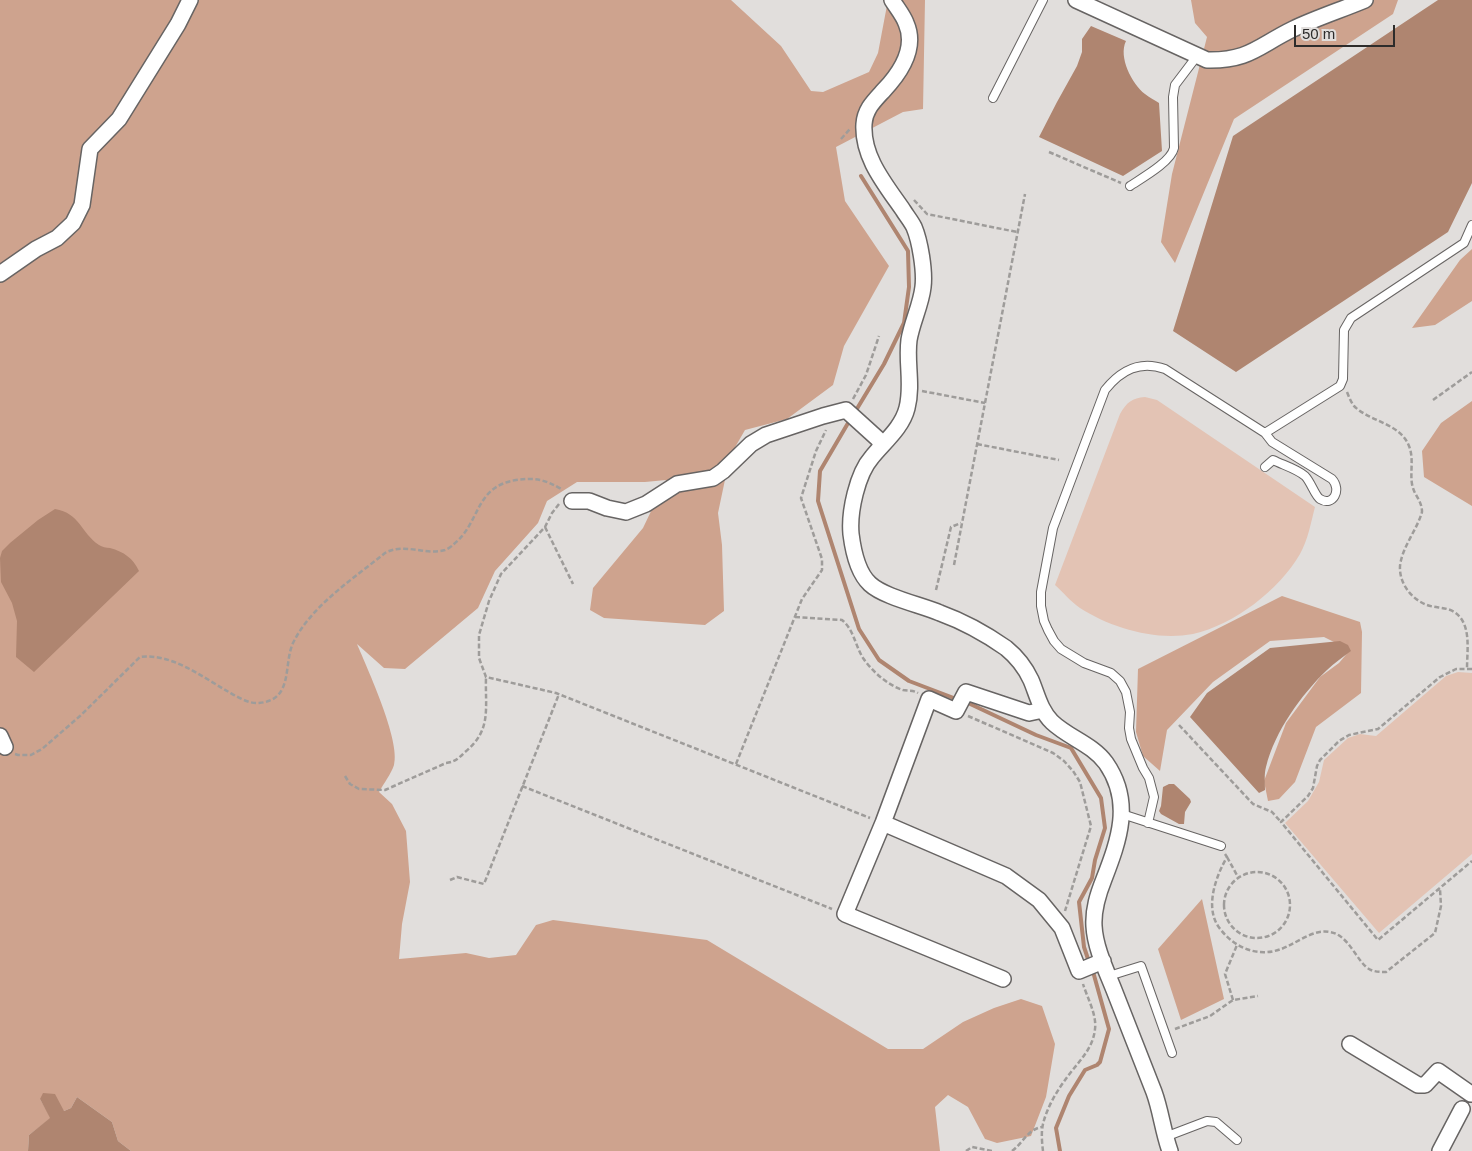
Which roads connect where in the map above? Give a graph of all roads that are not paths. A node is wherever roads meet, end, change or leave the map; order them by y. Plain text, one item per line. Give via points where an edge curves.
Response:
1 (190, 0) edge
2 (892, 0) edge
3 (1043, 0) edge
4 (1076, 0) edge
5 (1365, 0) edge
6 (1197, 56) junction
7 (994, 98) dead end
8 (1130, 186) road end
9 (1472, 225) edge
10 (0, 274) edge
11 (1265, 433) junction
12 (882, 445) junction
13 (1265, 467) dead end
14 (572, 501) road end
15 (1043, 710) junction
16 (1122, 814) junction
17 (883, 823) junction
18 (1148, 823) junction
19 (1221, 846) road end
20 (1103, 961) junction
21 (1109, 976) junction
22 (1003, 979) dead end
23 (1350, 1044) dead end
24 (1172, 1053) dead end
25 (1472, 1094) edge
26 (1467, 1112) edge
27 (1237, 1140) dead end
28 (1167, 1144) edge
29 (1440, 1151) edge

1 - 10 street via 119,119 90,149 82,205 73,223 57,238
2 - 12 street via 907,25 908,51 901,69 866,111 864,126 874,168 914,226 923,284 909,341 907,409 900,424
3 - 7 lane
4 - 6 street
5 - 6 street via 1293,29 1243,57 1207,60
6 - 8 lane via 1175,85 1173,154
9 - 11 lane via 1464,243 1351,318 1344,330 1340,386
11 - 13 lane via 1272,442 1332,479 1336,484 1335,496 1322,500 1304,475 1273,460
11 - 18 lane via 1165,369 1154,365 1126,371 1113,380 1100,400 1053,528 1041,592 1044,621 1061,649 1084,663 1111,673 1120,681 1128,701 1131,739 1154,797
12 - 14 street via 862,425 840,412 766,435 750,444 714,478 677,484 646,504 626,512 589,501
12 - 15 street via 859,478 854,499 851,532 861,570 870,584 883,592 942,614 1006,649 1022,664
15 - 16 street via 1052,722 1091,747 1105,762 1117,783
15 - 17 street via 1029,713 966,692 956,711 930,699
16 - 18 lane
16 - 20 street via 1116,847 1094,911 1094,928
17 - 20 street via 1006,876 1039,900 1062,928 1079,971
17 - 22 street via 845,914
18 - 19 lane
20 - 21 street
21 - 24 lane via 1141,966
21 - 28 street via 1156,1097
23 - 25 street via 1418,1084 1425,1085 1438,1071
25 - 26 street
26 - 29 street
27 - 28 lane via 1216,1122 1207,1121

